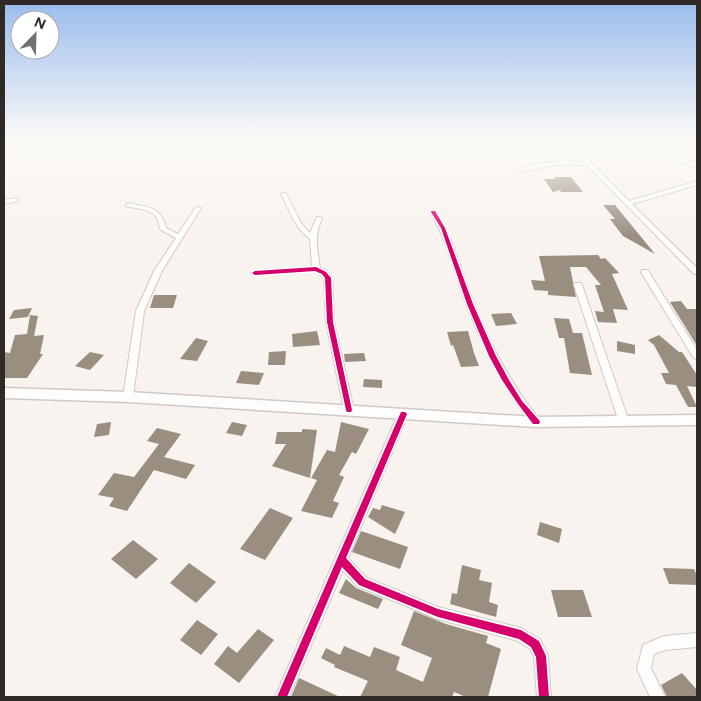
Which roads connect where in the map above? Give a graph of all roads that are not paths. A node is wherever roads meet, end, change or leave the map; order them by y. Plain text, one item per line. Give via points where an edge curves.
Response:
1 (597, 172) edge
2 (697, 183) edge
3 (284, 194) dead end
4 (16, 200) dead end
5 (4, 202) edge
6 (629, 203) junction
7 (128, 205) dead end
8 (198, 208) dead end
9 (433, 212) dead end
10 (319, 218) dead end
11 (179, 237) junction
12 (313, 238) junction
13 (316, 269) junction
14 (697, 270) edge
15 (645, 272) dead end
16 (255, 273) dead end
17 (578, 285) dead end
18 (697, 357) edge
19 (4, 393) edge
20 (128, 397) junction
21 (349, 410) junction
22 (403, 414) junction
23 (697, 420) edge
24 (536, 422) junction
25 (624, 422) junction
26 (342, 560) junction
27 (697, 640) edge
28 (282, 697) edge
29 (544, 697) edge
30 (658, 697) edge

1 - 6 street
2 - 6 street
3 - 12 street via 294,219 302,231
4 - 5 street
6 - 14 street
7 - 11 street via 154,211 162,218 163,229
8 - 11 street
9 - 24 street via 443,228 483,333 509,388
10 - 12 street
11 - 20 street via 158,271 140,311
12 - 13 street
13 - 16 street
13 - 21 street via 328,278 330,322
15 - 18 street
17 - 25 street
19 - 20 main road
20 - 21 main road
21 - 22 main road
22 - 24 main road
22 - 26 street
23 - 25 main road
24 - 25 main road
26 - 28 street
26 - 29 street via 362,582 438,612 521,636 534,644 541,656
27 - 30 street via 664,643 648,650 644,669

